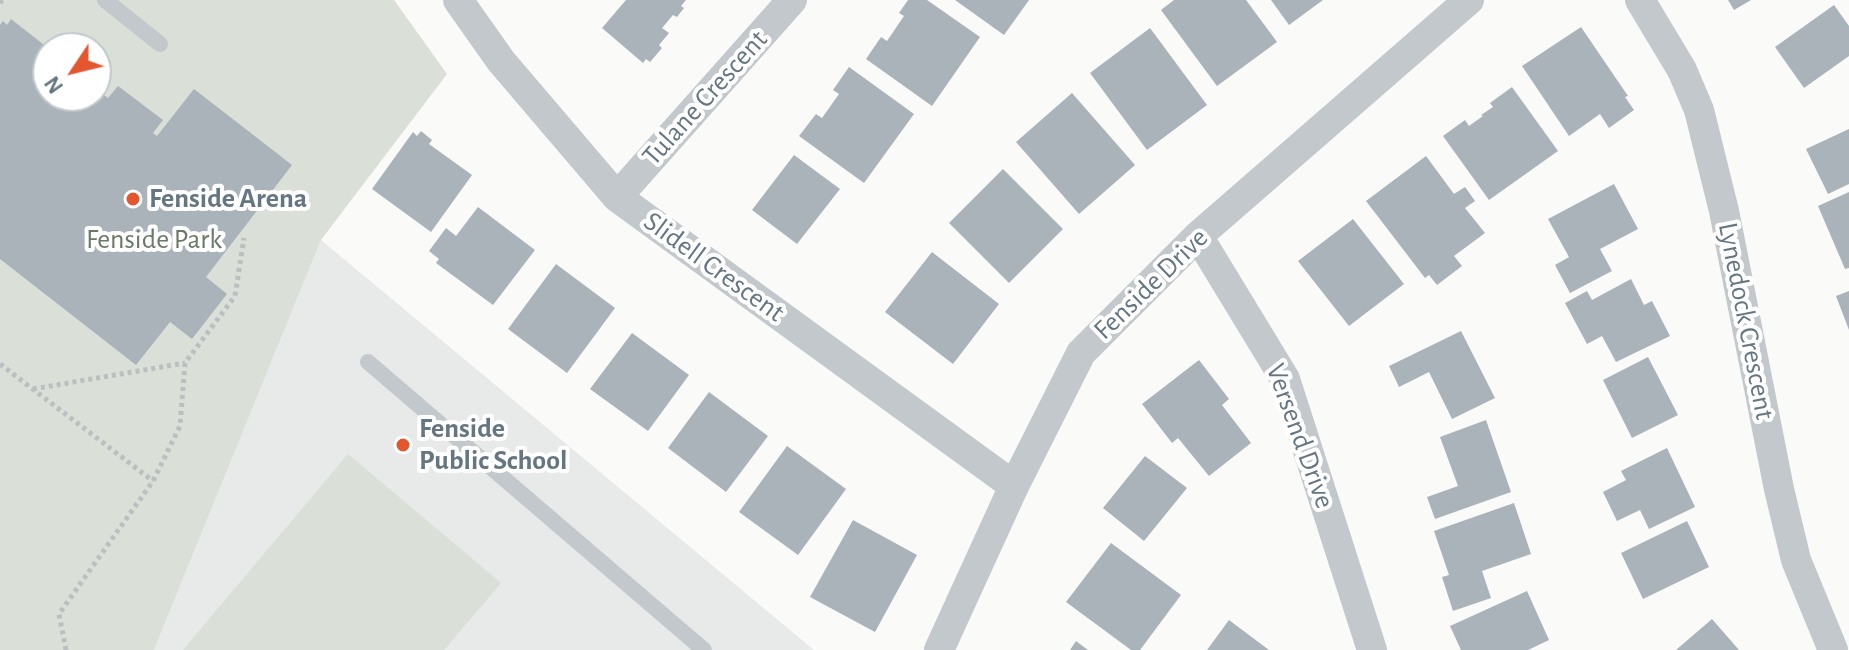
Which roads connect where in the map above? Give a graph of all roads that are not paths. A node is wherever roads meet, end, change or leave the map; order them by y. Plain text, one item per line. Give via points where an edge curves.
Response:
1 (458, 0) edge
2 (792, 0) edge
3 (1469, 0) edge
4 (1640, 0) edge
5 (109, 1) edge
6 (160, 44) dead end
7 (617, 197) junction
8 (1198, 236) junction
9 (368, 362) dead end
10 (1014, 486) junction
11 (704, 650) edge
12 (939, 650) edge
13 (1372, 650) edge
14 (1833, 650) edge

1 - 7 street, Slidell Crescent via 501,61
2 - 7 street, Tulane Crescent
3 - 8 street, Fenside Drive
4 - 14 street, Lynedock Crescent via 1699,110 1796,560
5 - 6 lane
7 - 10 street, Slidell Crescent
8 - 10 street, Fenside Drive via 1081,353
8 - 13 street, Versend Drive via 1285,379
9 - 11 lane
10 - 12 street, Fenside Drive

